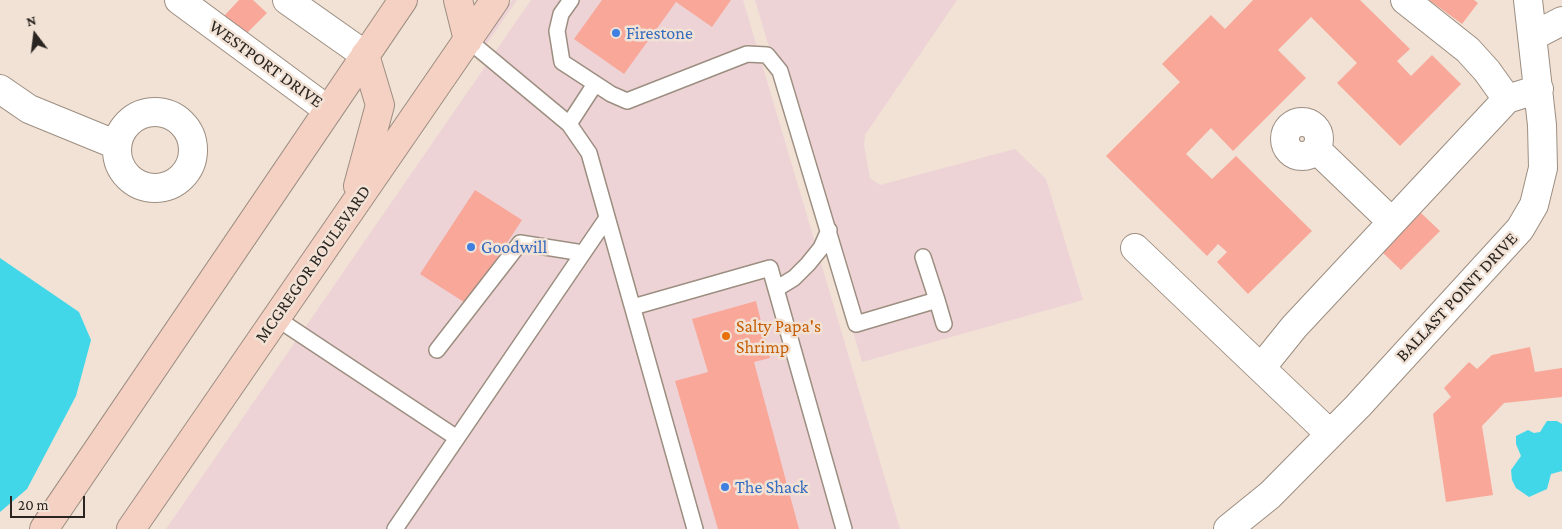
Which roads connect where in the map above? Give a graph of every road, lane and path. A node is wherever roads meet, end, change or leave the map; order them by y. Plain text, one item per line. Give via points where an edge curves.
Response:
1 (179, 0) edge
2 (287, 0) edge
3 (403, 0) edge
4 (458, 0) edge
5 (495, 0) edge
6 (571, 0) edge
7 (1405, 0) edge
8 (1528, 0) edge
9 (1562, 21) edge
10 (1533, 36) junction
11 (468, 40) junction
12 (365, 55) junction
13 (595, 84) junction
14 (0, 89) edge
15 (1539, 89) junction
16 (1507, 99) junction
17 (328, 110) junction
18 (569, 124) junction
19 (117, 145) dead end
20 (1316, 149) dead end
21 (352, 207) junction
22 (607, 218) junction
23 (1392, 222) junction
24 (829, 230) junction
25 (1136, 248) dead end
26 (583, 253) junction
27 (923, 257) dead end
28 (776, 289) junction
29 (937, 300) junction
30 (633, 307) junction
31 (276, 318) junction
32 (944, 324) dead end
33 (437, 350) dead end
34 (1261, 368) junction
35 (1330, 434) junction
36 (457, 438) junction
37 (1233, 527) edge
38 (44, 529) edge
39 (131, 529) edge
40 (395, 529) edge
41 (695, 529) edge
42 (844, 529) edge

1 - 17 street, WESTPORT DRIVE
2 - 12 street
3 - 12 main road
4 - 11 main road
5 - 11 main road, MCGREGOR BOULEVARD
6 - 13 lane via 561,14 557,32 562,62
7 - 16 street via 1468,50
8 - 10 street, BALLAST POINT DRIVE
9 - 10 street
10 - 15 street, BALLAST POINT DRIVE
11 - 18 lane
11 - 21 main road, MCGREGOR BOULEVARD
12 - 17 main road
12 - 21 main road via 380,105
13 - 18 lane
13 - 24 lane via 627,101 747,54 767,55 780,71
14 - 19 street via 29,109
15 - 16 street
15 - 35 street, BALLAST POINT DRIVE via 1543,168 1534,205 1520,229
16 - 23 street
17 - 38 main road
18 - 22 lane via 589,153
20 - 23 street
21 - 31 main road, MCGREGOR BOULEVARD
22 - 26 lane
22 - 30 lane
23 - 34 street via 1294,327
24 - 28 lane via 821,248 808,264
24 - 29 lane via 856,324
25 - 34 street
26 - 33 lane via 520,244
26 - 36 lane
27 - 29 lane
28 - 30 lane via 770,268
28 - 42 lane
29 - 32 lane
30 - 41 lane
31 - 36 lane
31 - 39 main road, MCGREGOR BOULEVARD
34 - 35 street
35 - 37 street, BALLAST POINT DRIVE via 1270,495
36 - 40 lane

